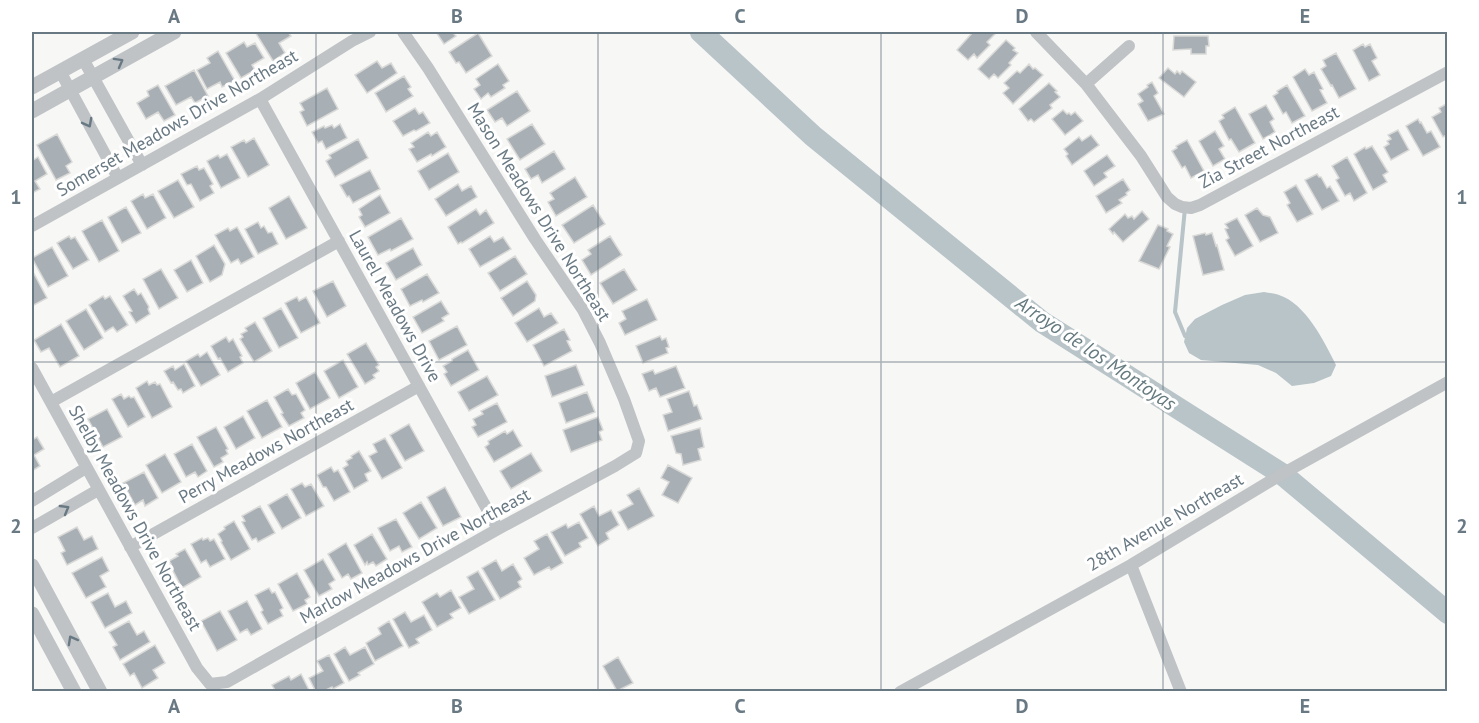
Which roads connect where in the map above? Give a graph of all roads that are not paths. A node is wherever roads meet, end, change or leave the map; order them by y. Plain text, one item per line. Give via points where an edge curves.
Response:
1 (132, 32) edge
2 (174, 32) edge
3 (370, 32) edge
4 (403, 32) edge
5 (1036, 32) edge
6 (1129, 46) dead end
7 (83, 59) junction
8 (60, 71) junction
9 (1448, 72) edge
10 (93, 77) junction
11 (1086, 84) junction
12 (32, 87) edge
13 (70, 89) junction
14 (260, 99) junction
15 (32, 111) edge
16 (142, 165) junction
17 (118, 178) junction
18 (32, 226) edge
19 (339, 241) junction
20 (32, 368) edge
21 (1448, 382) edge
22 (419, 386) junction
23 (51, 402) junction
24 (636, 453) joint
25 (86, 468) junction
26 (98, 490) junction
27 (32, 501) edge
28 (32, 528) edge
29 (498, 530) junction
30 (130, 547) junction
31 (1131, 565) junction
32 (32, 566) edge
33 (32, 614) edge
34 (210, 684) joint
35 (74, 692) edge
36 (100, 692) edge
37 (900, 692) edge
38 (1181, 692) edge

1 - 7 street
10 -> 2 street
3 - 14 street, Somerset Meadows Drive Northeast
4 - 24 street, Mason Meadows Drive Northeast via 583,310 624,399 639,441
5 - 11 street, Zia Street Northeast
6 - 11 street
7 - 8 street
7 - 10 street
8 - 12 street
8 - 13 street
9 - 11 street, Zia Street Northeast via 1191,208 1175,204 1167,197 1142,156
10 - 13 street
10 - 16 street
13 - 15 street
13 -> 17 street
14 - 16 street, Somerset Meadows Drive Northeast
14 - 19 street, Laurel Meadows Drive
16 - 17 street, Somerset Meadows Drive Northeast
17 - 18 street, Somerset Meadows Drive Northeast
19 - 22 street, Laurel Meadows Drive
19 - 23 street
20 - 23 street, Shelby Meadows Drive Northeast
21 - 31 street, 28th Avenue Northeast via 1282,474
22 - 29 street, Laurel Meadows Drive
22 - 30 street, Perry Meadows Northeast
23 - 25 street, Shelby Meadows Drive Northeast
24 - 29 street, Marlow Meadows Drive Northeast
25 - 26 street, Shelby Meadows Drive Northeast
25 - 27 street
28 -> 26 street
26 - 30 street, Shelby Meadows Drive Northeast
29 - 34 street, Marlow Meadows Drive Northeast via 227,682
30 - 34 street, Shelby Meadows Drive Northeast via 197,668
31 - 37 street, 28th Avenue Northeast
31 - 38 street
36 -> 32 street
33 - 35 street

